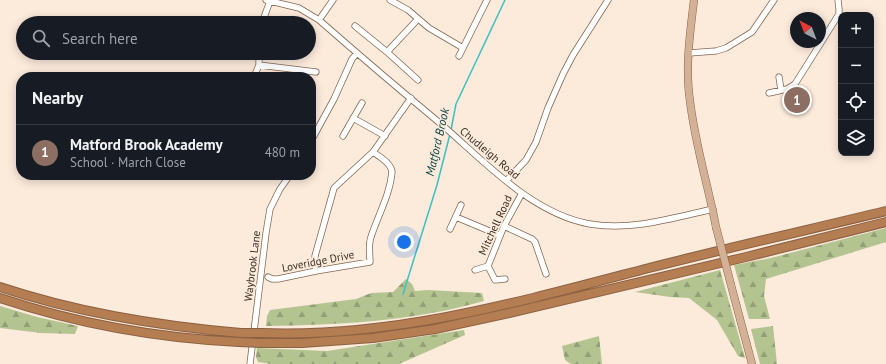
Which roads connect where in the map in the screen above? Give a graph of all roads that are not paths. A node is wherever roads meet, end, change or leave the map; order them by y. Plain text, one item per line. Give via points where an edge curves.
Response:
1 (268, 0) edge
2 (333, 0) edge
3 (390, 0) edge
4 (487, 0) edge
5 (608, 0) edge
6 (690, 0) edge
7 (694, 0) edge
8 (774, 0) edge
9 (838, 0) edge
10 (693, 13) junction
11 (264, 16) edge
12 (312, 16) edge
13 (316, 18) edge
14 (418, 19) junction
15 (319, 20) junction
16 (355, 26) dead end
17 (463, 48) junction
18 (387, 52) junction
19 (357, 53) junction
20 (688, 53) junction
21 (459, 56) dead end
22 (259, 60) edge
23 (259, 65) junction
24 (256, 72) edge
25 (316, 72) dead end
26 (779, 77) dead end
27 (418, 80) dead end
28 (781, 90) junction
29 (769, 93) dead end
30 (410, 98) junction
31 (362, 103) dead end
32 (353, 118) junction
33 (316, 132) edge
34 (343, 136) dead end
35 (384, 136) junction
36 (373, 152) junction
37 (287, 180) edge
38 (506, 181) junction
39 (522, 193) junction
40 (461, 204) dead end
41 (713, 209) junction
42 (886, 211) edge
43 (456, 217) junction
44 (886, 222) edge
45 (504, 226) junction
46 (450, 229) dead end
47 (499, 235) junction
48 (488, 266) junction
49 (475, 270) dead end
50 (316, 271) junction
51 (546, 274) dead end
52 (268, 277) dead end
53 (505, 279) dead end
54 (0, 286) edge
55 (0, 298) edge
56 (250, 364) edge
57 (752, 364) edge

1 - 11 street
1 - 12 street, Chudleigh Road via 299,8
2 - 15 street
3 - 14 street via 404,7
4 - 17 street
5 - 38 street via 563,74 536,142 526,160
6 - 10 street
7 - 10 main road
8 - 20 street via 752,32 726,48
9 - 28 street via 838,14 795,84
10 - 20 main road
13 - 15 street, Chudleigh Road
14 - 17 street
14 - 18 street
15 - 19 street, Chudleigh Road
16 - 18 street
17 - 21 street
18 - 27 street
19 - 30 street, Chudleigh Road
19 - 33 street
20 - 41 main road via 690,107
22 - 23 street
23 - 24 street
23 - 25 street
26 - 28 street
28 - 29 street
30 - 35 street
30 - 38 street, Chudleigh Road
31 - 32 street
32 - 34 street
32 - 35 street
35 - 36 street
36 - 50 street via 334,188 315,256
36 - 50 street, Loveridge Drive via 392,168 392,172 384,208 371,238 370,262
37 - 56 street, Waybrook Lane via 270,209
38 - 39 street, Chudleigh Road
39 - 41 street, Chudleigh Road via 563,216 600,226 643,224
39 - 45 street, Mitchell Road
40 - 43 street
41 - 57 main road, bridge
42 - 54 highway, bridge via 447,317 332,332 241,333 200,330 83,311
43 - 46 street
43 - 47 street
44 - 55 highway, bridge via 509,314 373,338 261,343 165,336 122,330
45 - 47 street, Mitchell Road
45 - 51 street via 535,242
47 - 48 street, Mitchell Road
48 - 49 street, Mitchell Road
48 - 53 street, Mitchell Road via 495,280
50 - 52 street, Loveridge Drive via 278,279

